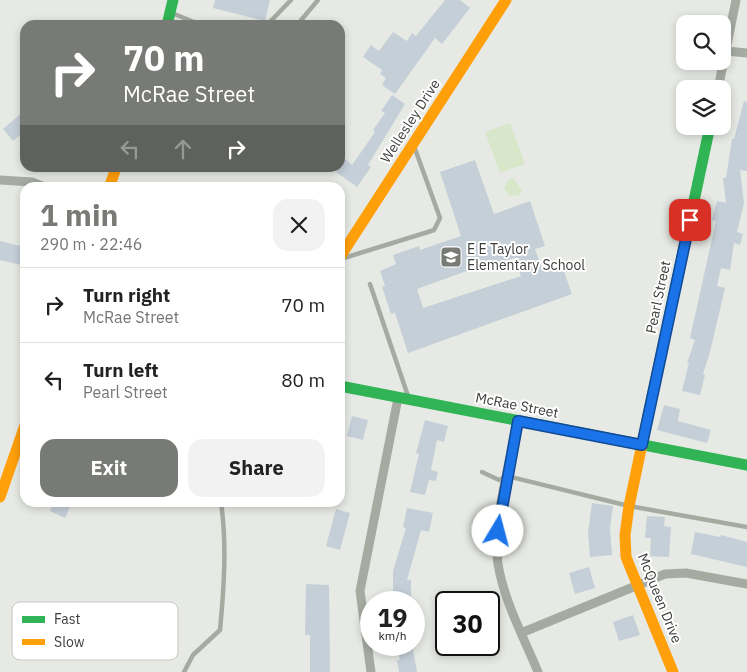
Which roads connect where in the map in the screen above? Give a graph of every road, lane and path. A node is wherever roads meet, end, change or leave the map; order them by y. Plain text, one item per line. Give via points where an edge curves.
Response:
1 (174, 0) edge
2 (291, 0) edge
3 (318, 0) edge
4 (506, 0) edge
5 (736, 0) edge
6 (170, 12) junction
7 (168, 20) edge
8 (189, 20) edge
9 (272, 20) edge
10 (301, 20) edge
11 (731, 26) edge
12 (731, 51) edge
13 (747, 53) edge
14 (708, 135) edge
15 (414, 143) junction
16 (0, 180) edge
17 (32, 182) edge
18 (345, 250) edge
19 (345, 257) edge
20 (370, 284) dead end
21 (345, 387) edge
22 (398, 398) junction
23 (410, 400) junction
24 (518, 421) junction
25 (20, 439) edge
26 (642, 445) junction
27 (747, 465) edge
28 (482, 472) dead end
29 (507, 476) junction
30 (0, 497) edge
31 (629, 506) junction
32 (222, 507) edge
33 (747, 527) edge
34 (747, 584) edge
35 (638, 587) junction
36 (521, 633) junction
37 (184, 672) edge
38 (371, 672) edge
39 (538, 672) edge
40 (673, 672) edge

1 - 6 street
2 - 9 lane
3 - 10 lane
4 - 15 street, Wellesley Drive
5 - 11 street
6 - 7 street
6 - 8 lane
12 - 13 street
14 - 26 street, Pearl Street
15 - 18 street, Wellesley Drive
15 - 19 lane via 440,218 438,225 428,232
16 - 17 street
20 - 23 lane
21 - 22 street, McRae Street
22 - 23 street, McRae Street
22 - 38 street via 360,591
23 - 24 street, McRae Street
24 - 26 street, McRae Street
24 - 29 street
25 - 30 street
26 - 27 street, McRae Street
26 - 31 street, McQueen Drive
28 - 29 lane via 499,480
29 - 31 lane
29 - 36 street via 499,519 498,564
31 - 33 lane
31 - 35 street, McQueen Drive via 626,558
32 - 37 lane via 224,585 220,630 193,655
34 - 35 street via 686,573 665,574
35 - 36 street
35 - 40 street, McQueen Drive
36 - 39 street

